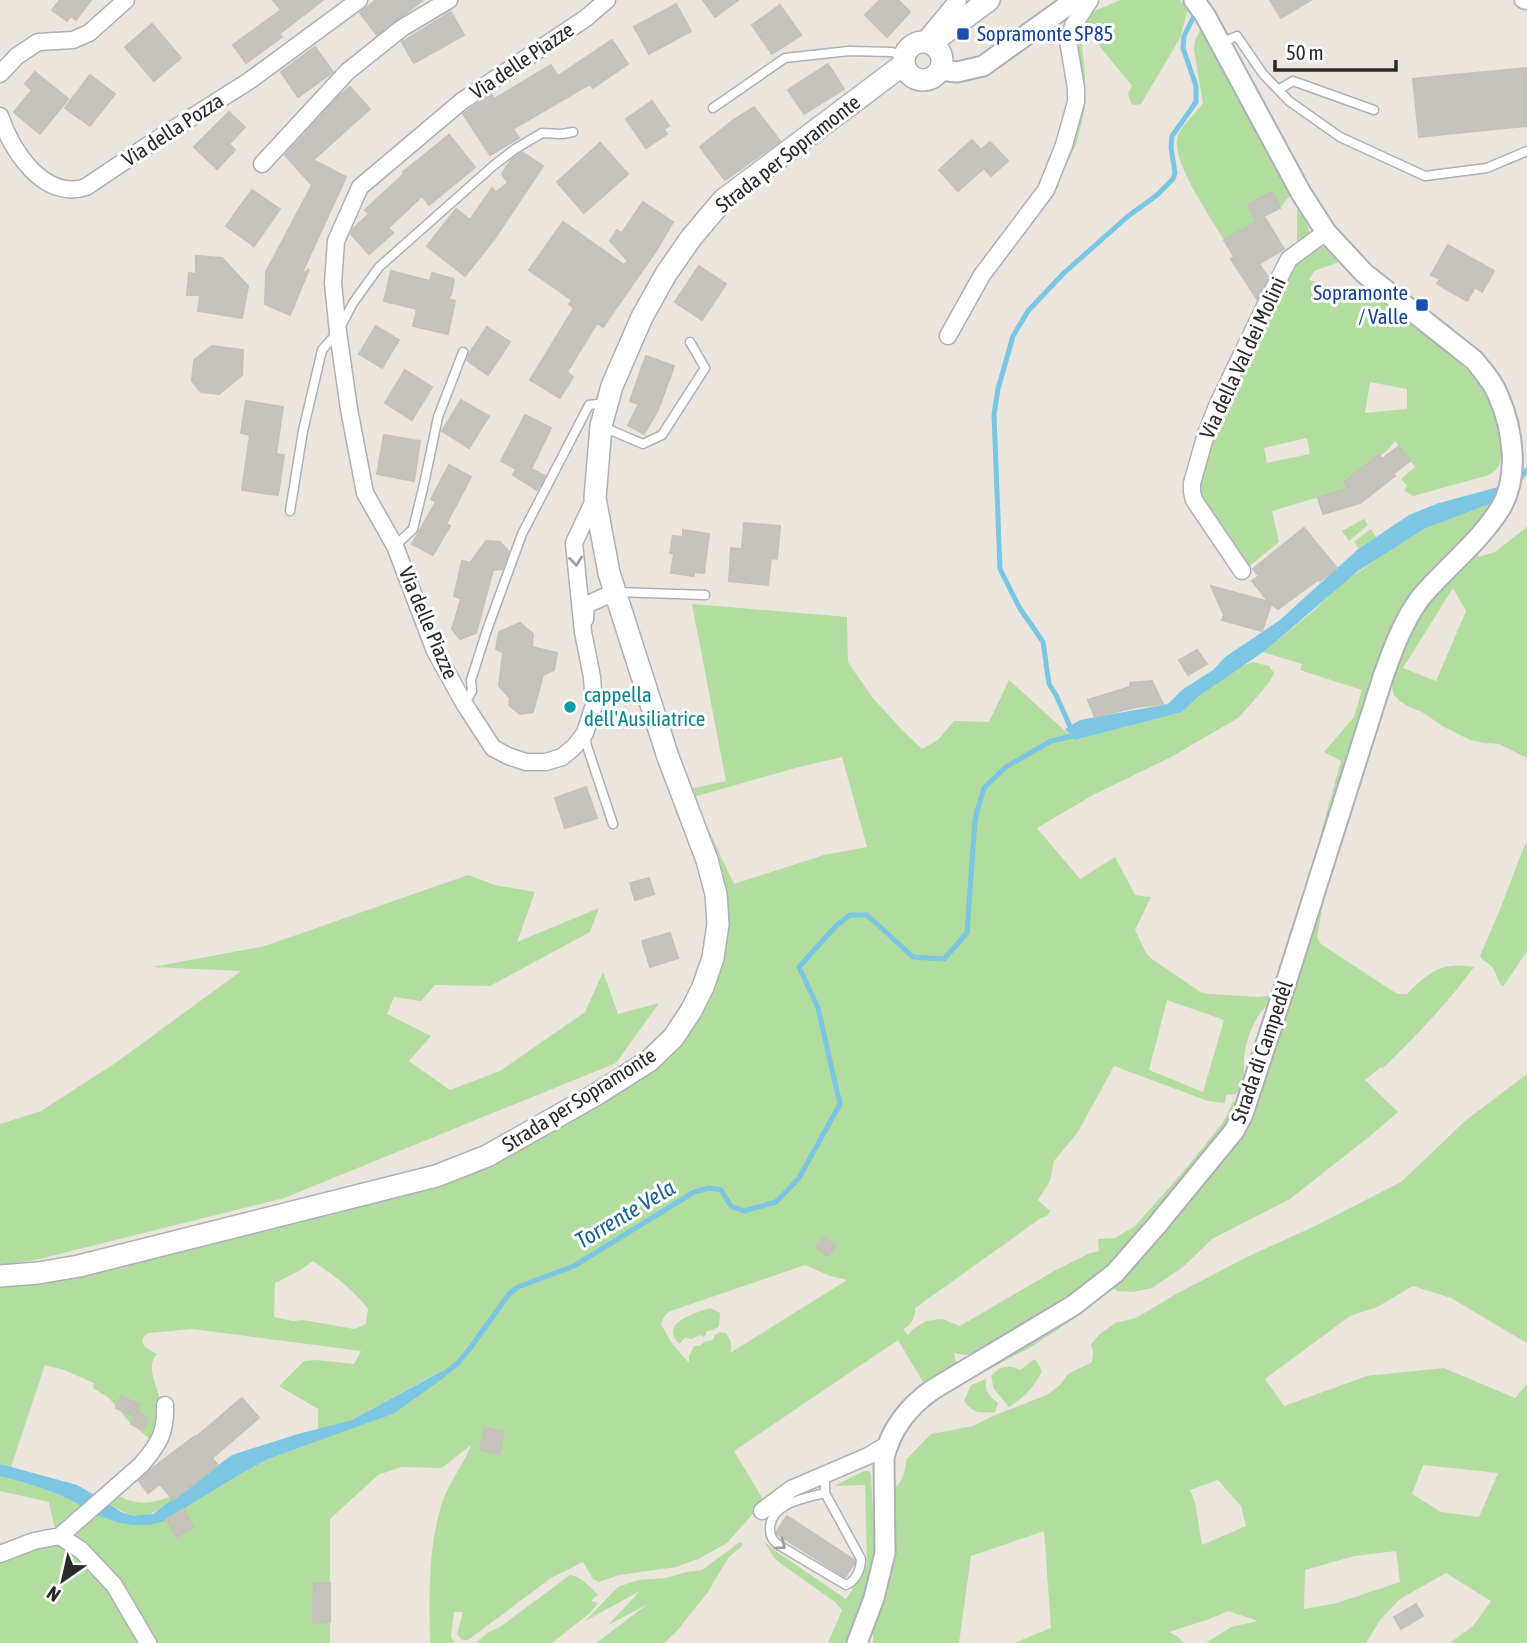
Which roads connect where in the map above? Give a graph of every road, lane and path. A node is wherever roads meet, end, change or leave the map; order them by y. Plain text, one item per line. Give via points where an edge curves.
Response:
1 (126, 0) edge
2 (359, 0) edge
3 (449, 0) edge
4 (607, 0) edge
5 (958, 0) edge
6 (989, 0) edge
7 (1075, 0) edge
8 (1090, 0) edge
9 (1194, 0) edge
10 (927, 42) junction
11 (1222, 43) junction
12 (904, 60) junction
13 (940, 70) junction
14 (0, 74) edge
15 (1278, 90) junction
16 (713, 108) dead end
17 (1374, 110) dead end
18 (0, 116) edge
19 (573, 132) dead end
20 (1527, 151) edge
21 (262, 164) dead end
22 (1326, 232) junction
23 (338, 332) junction
24 (948, 336) dead end
25 (690, 342) dead end
26 (463, 352) dead end
27 (607, 403) junction
28 (601, 426) junction
29 (595, 498) junction
30 (290, 511) dead end
31 (395, 546) junction
32 (1242, 571) dead end
33 (614, 590) junction
34 (705, 595) dead end
35 (583, 632) junction
36 (465, 705) junction
37 (585, 733) junction
38 (613, 824) dead end
39 (0, 1276) edge
40 (165, 1405) dead end
41 (887, 1444) junction
42 (825, 1475) junction
43 (825, 1493) junction
44 (762, 1511) dead end
45 (60, 1536) junction
46 (0, 1554) edge
47 (148, 1643) edge
48 (857, 1643) edge

1 - 14 street via 89,33 73,40 38,42
2 - 18 street, Via della Pozza via 249,81 86,187 65,189 30,168 11,144
3 - 21 street via 402,28 348,71
4 - 23 street, Via delle Piazze via 462,101 360,187 336,241 333,283
5 - 10 street
6 - 10 main road
7 - 13 street via 983,66 957,72
8 - 24 street via 1068,41 1076,102 1046,190 982,275
9 - 11 street
10 - 12 main road via 915,43
10 - 13 main road via 942,54
11 - 15 lane via 1237,36
11 - 22 street
12 - 13 main road via 915,78 925,80
12 - 16 lane via 892,52 849,51 785,58
12 - 27 main road, Strada per Sopramonte via 723,200 666,274 642,317
15 - 17 lane via 1293,81
15 - 20 lane via 1340,137 1425,176 1488,168
19 - 23 lane via 542,133 493,166 379,267
22 - 32 street, Via della Val dei Molini via 1289,258 1217,406 1192,483 1194,500
22 - 41 street, Strada di Campedèl via 1364,273 1474,360 1488,377 1510,435 1507,494 1485,529 1412,608 1396,642 1234,1131 1115,1273 1074,1305 916,1401
23 - 30 lane via 322,350
23 - 31 street, Via delle Piazze via 365,493
25 - 28 lane via 705,368 662,435 642,444
26 - 31 lane via 438,417 413,529
27 - 28 main road, Strada per Sopramonte
27 - 36 lane via 589,405 522,534
28 - 29 main road, Strada per Sopramonte
29 - 33 main road, Strada per Sopramonte
29 -> 35 street via 574,543
31 - 36 street, Via delle Piazze via 435,651
33 - 34 lane
33 - 35 street via 586,605
33 - 39 main road, Strada per Sopramonte via 716,894 713,958 691,1011 673,1038 649,1061 597,1094 487,1156 436,1177 79,1266
35 - 37 street via 594,705
36 - 37 street, Via delle Piazze via 493,748 526,762 562,757
37 - 38 lane
40 - 45 street via 166,1422 151,1453
41 - 42 street
41 - 48 street, Strada di Campedèl via 885,1553
42 - 43 lane
42 - 44 street via 790,1489
43 -> 43 lane via 781,1508 771,1521 770,1534 777,1544 846,1585 855,1579 861,1559
45 - 46 street
45 - 47 street via 81,1550 114,1585

